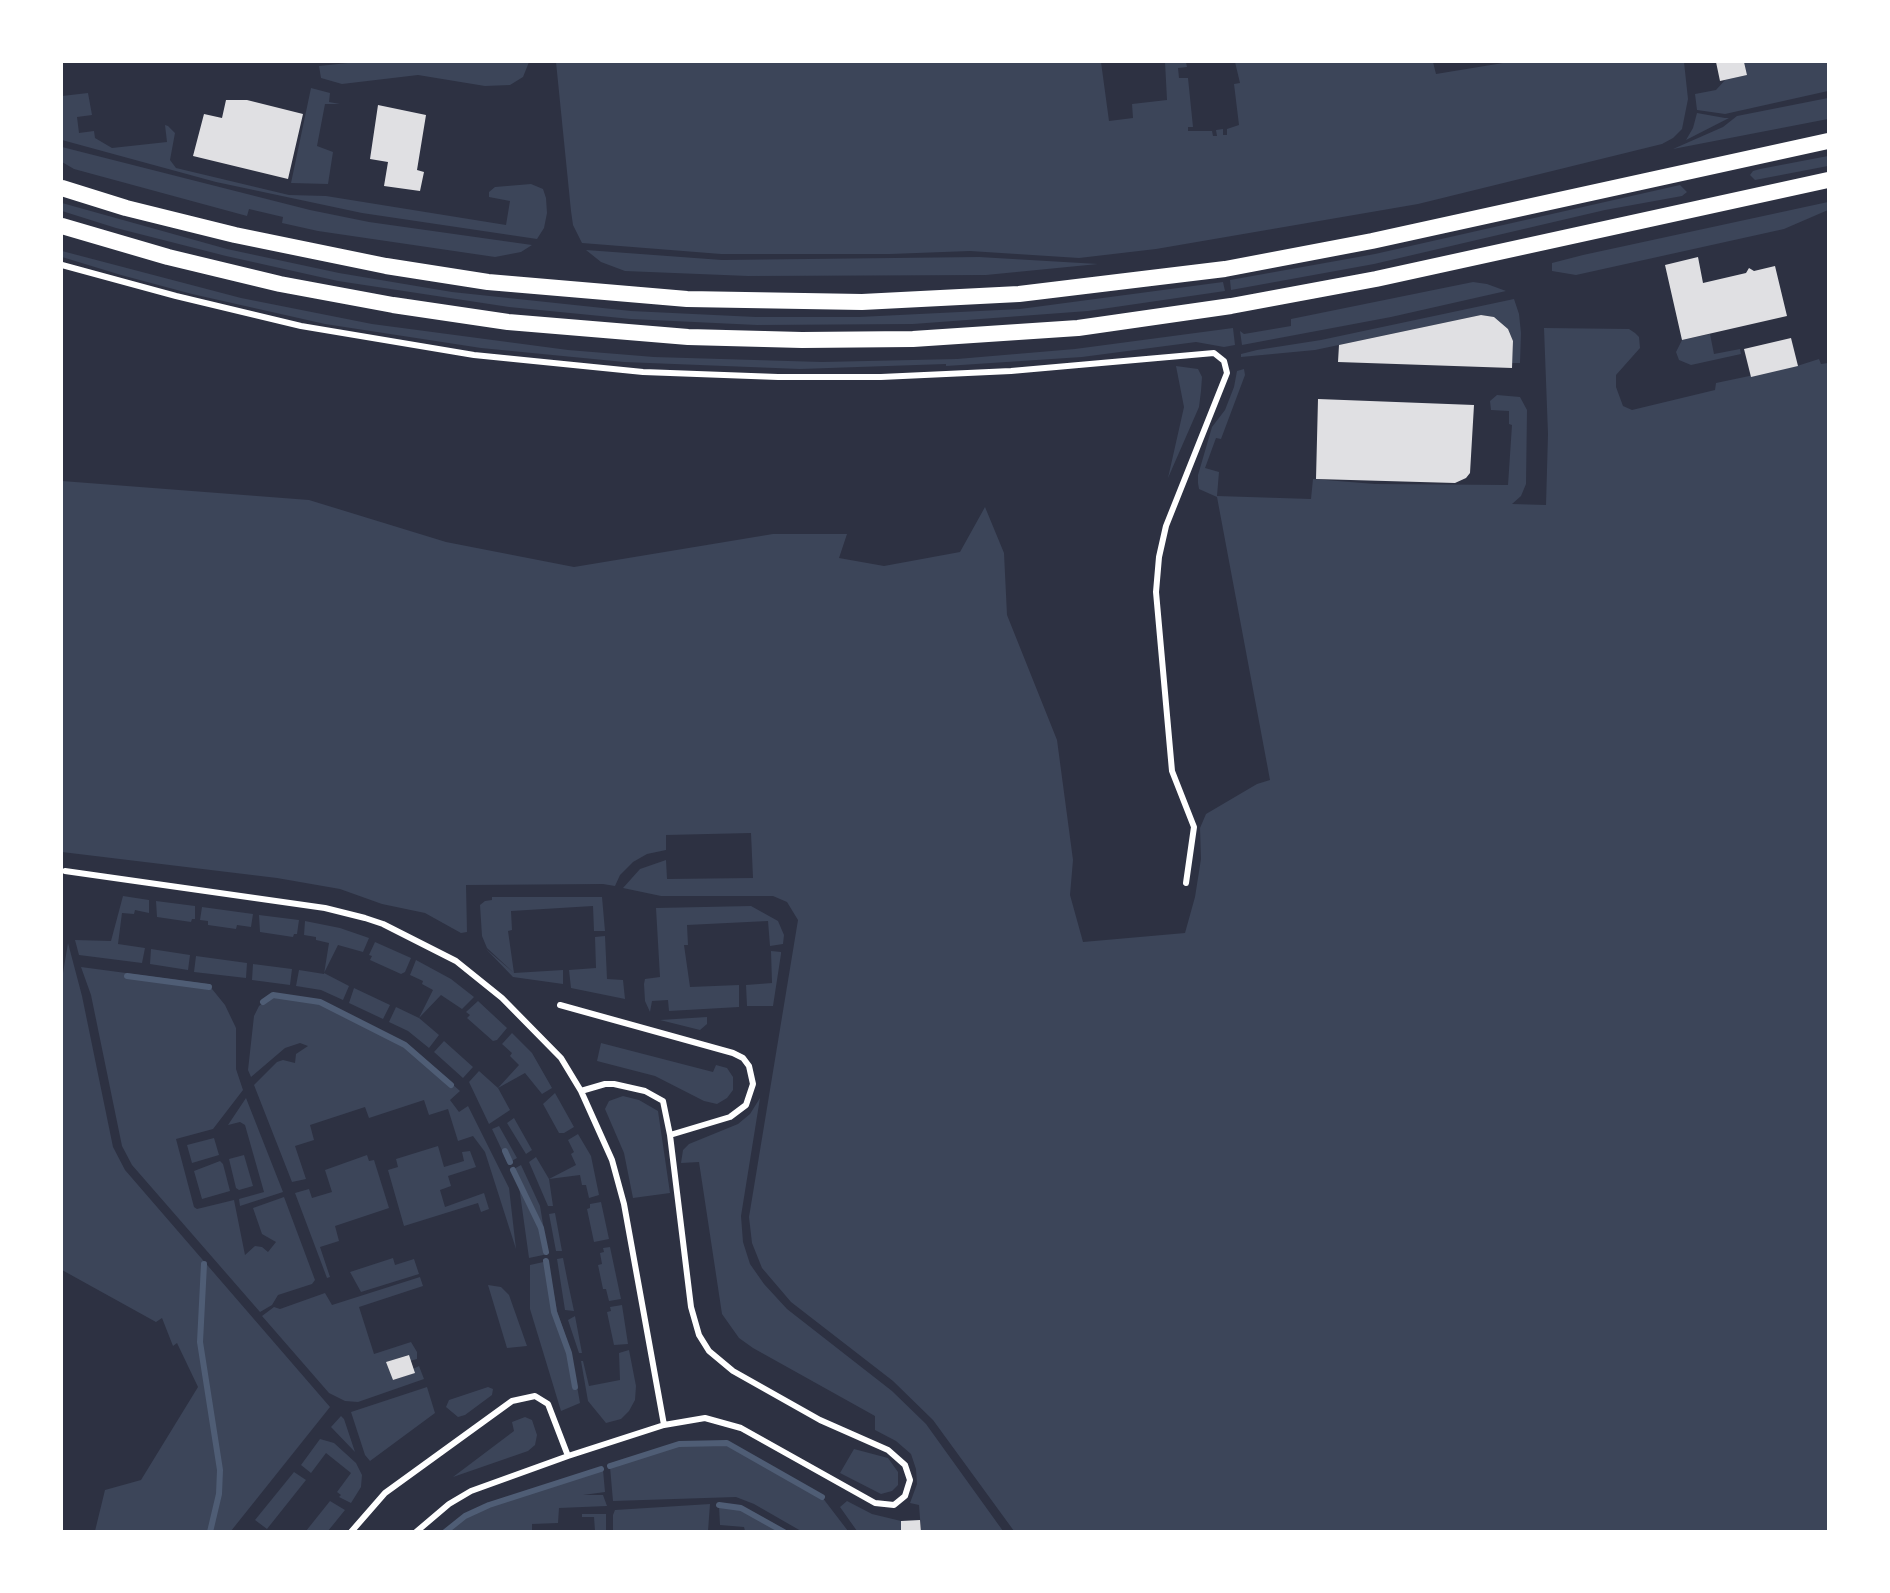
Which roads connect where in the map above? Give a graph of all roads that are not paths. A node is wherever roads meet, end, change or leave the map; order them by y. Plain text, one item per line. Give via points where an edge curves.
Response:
1 (1828, 141) edge
2 (1828, 180) edge
3 (65, 186) edge
4 (62, 226) edge
5 (62, 265) edge
6 (65, 871) dead end
7 (1186, 883) dead end
8 (560, 1005) dead end
9 (581, 1091) junction
10 (670, 1135) junction
11 (664, 1425) junction
12 (568, 1456) junction
13 (351, 1532) edge
14 (416, 1532) edge

1 - 3 highway via 1383,239 1225,269 1031,293 862,302 687,299 488,282 386,266 180,223
2 - 4 highway via 1387,277 1231,306 1078,328 913,339 688,337 508,322 280,284
5 - 7 street via 301,326 474,355 631,371 882,377 1011,371 1210,352 1219,356 1227,372 1166,526 1156,592 1172,771 1194,827
6 - 9 street via 325,908 383,924 456,961 478,978 561,1058
8 - 10 street via 743,1058 753,1084 746,1105 730,1117
9 - 10 street via 605,1084 654,1094 667,1111
9 - 11 street via 612,1160 624,1204
10 - 11 street via 691,1307 699,1335 709,1351 733,1371 836,1428 898,1456 910,1480 905,1496 894,1505 875,1503 729,1423 695,1418
11 - 12 street
12 - 13 street via 548,1404 535,1396 519,1397 385,1493
12 - 14 street via 471,1491

